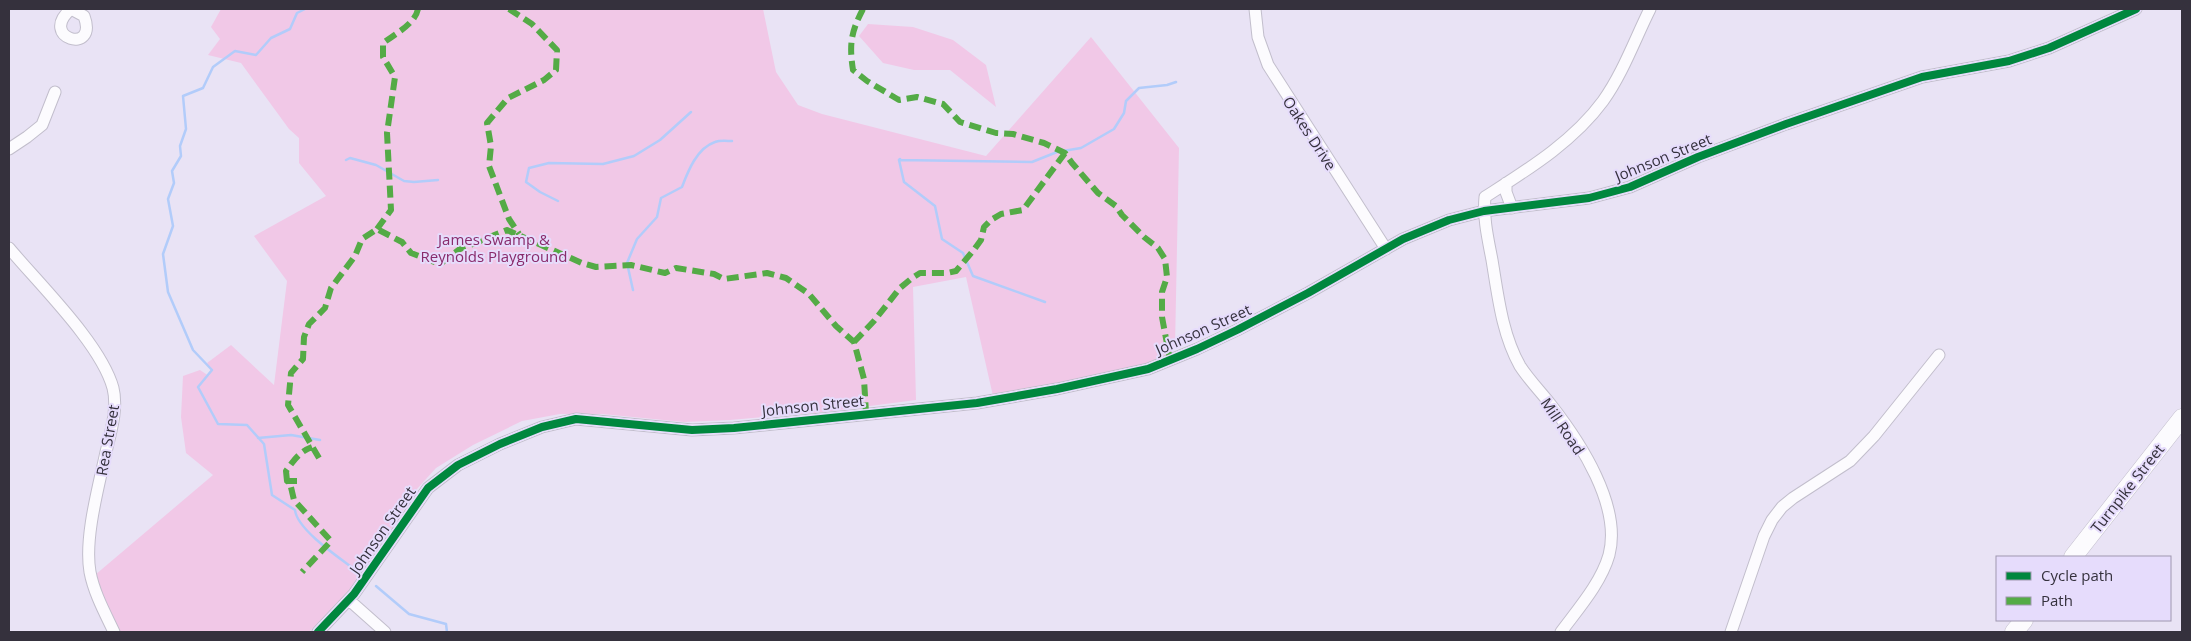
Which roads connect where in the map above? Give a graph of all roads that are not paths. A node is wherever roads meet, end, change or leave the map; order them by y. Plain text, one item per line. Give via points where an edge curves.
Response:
1 (1255, 9) edge
2 (1650, 9) edge
3 (2136, 9) edge
4 (55, 92) dead end
5 (9, 149) edge
6 (1506, 183) junction
7 (1512, 208) junction
8 (1484, 211) junction
9 (9, 248) edge
10 (1386, 249) junction
11 (1938, 355) dead end
12 (2182, 418) edge
13 (2074, 556) edge
14 (349, 600) junction
15 (2023, 621) edge
16 (114, 632) edge
17 (318, 632) edge
18 (385, 632) edge
19 (1561, 632) edge
20 (1731, 632) edge
21 (2014, 632) edge

1 - 10 street, Oakes Drive via 1258,37 1268,65
2 - 6 street via 1603,101 1569,137
3 - 7 street, Johnson Street via 2049,48 2009,61 1922,76 1698,157 1630,187 1589,198
4 - 5 street via 42,125
6 - 7 street
6 - 8 street via 1484,197
7 - 8 street, Johnson Street
8 - 10 street, Johnson Street via 1449,220
8 - 19 street, Mill Road via 1503,318 1513,350 1521,367 1580,448 1604,495 1611,517 1611,540 1606,562
9 - 16 street, Rea Street via 78,329 109,375 114,390 115,409 98,488 89,554 94,588
10 - 14 street, Johnson Street via 1308,294 1197,349 1148,369 1057,389 977,402 734,428 692,430 576,419 542,427 458,465 428,488
11 - 20 street via 1850,461 1793,498 1772,520
12 - 13 highway, Turnpike Street
14 - 17 street, Johnson Street
14 - 18 street
15 - 21 highway

